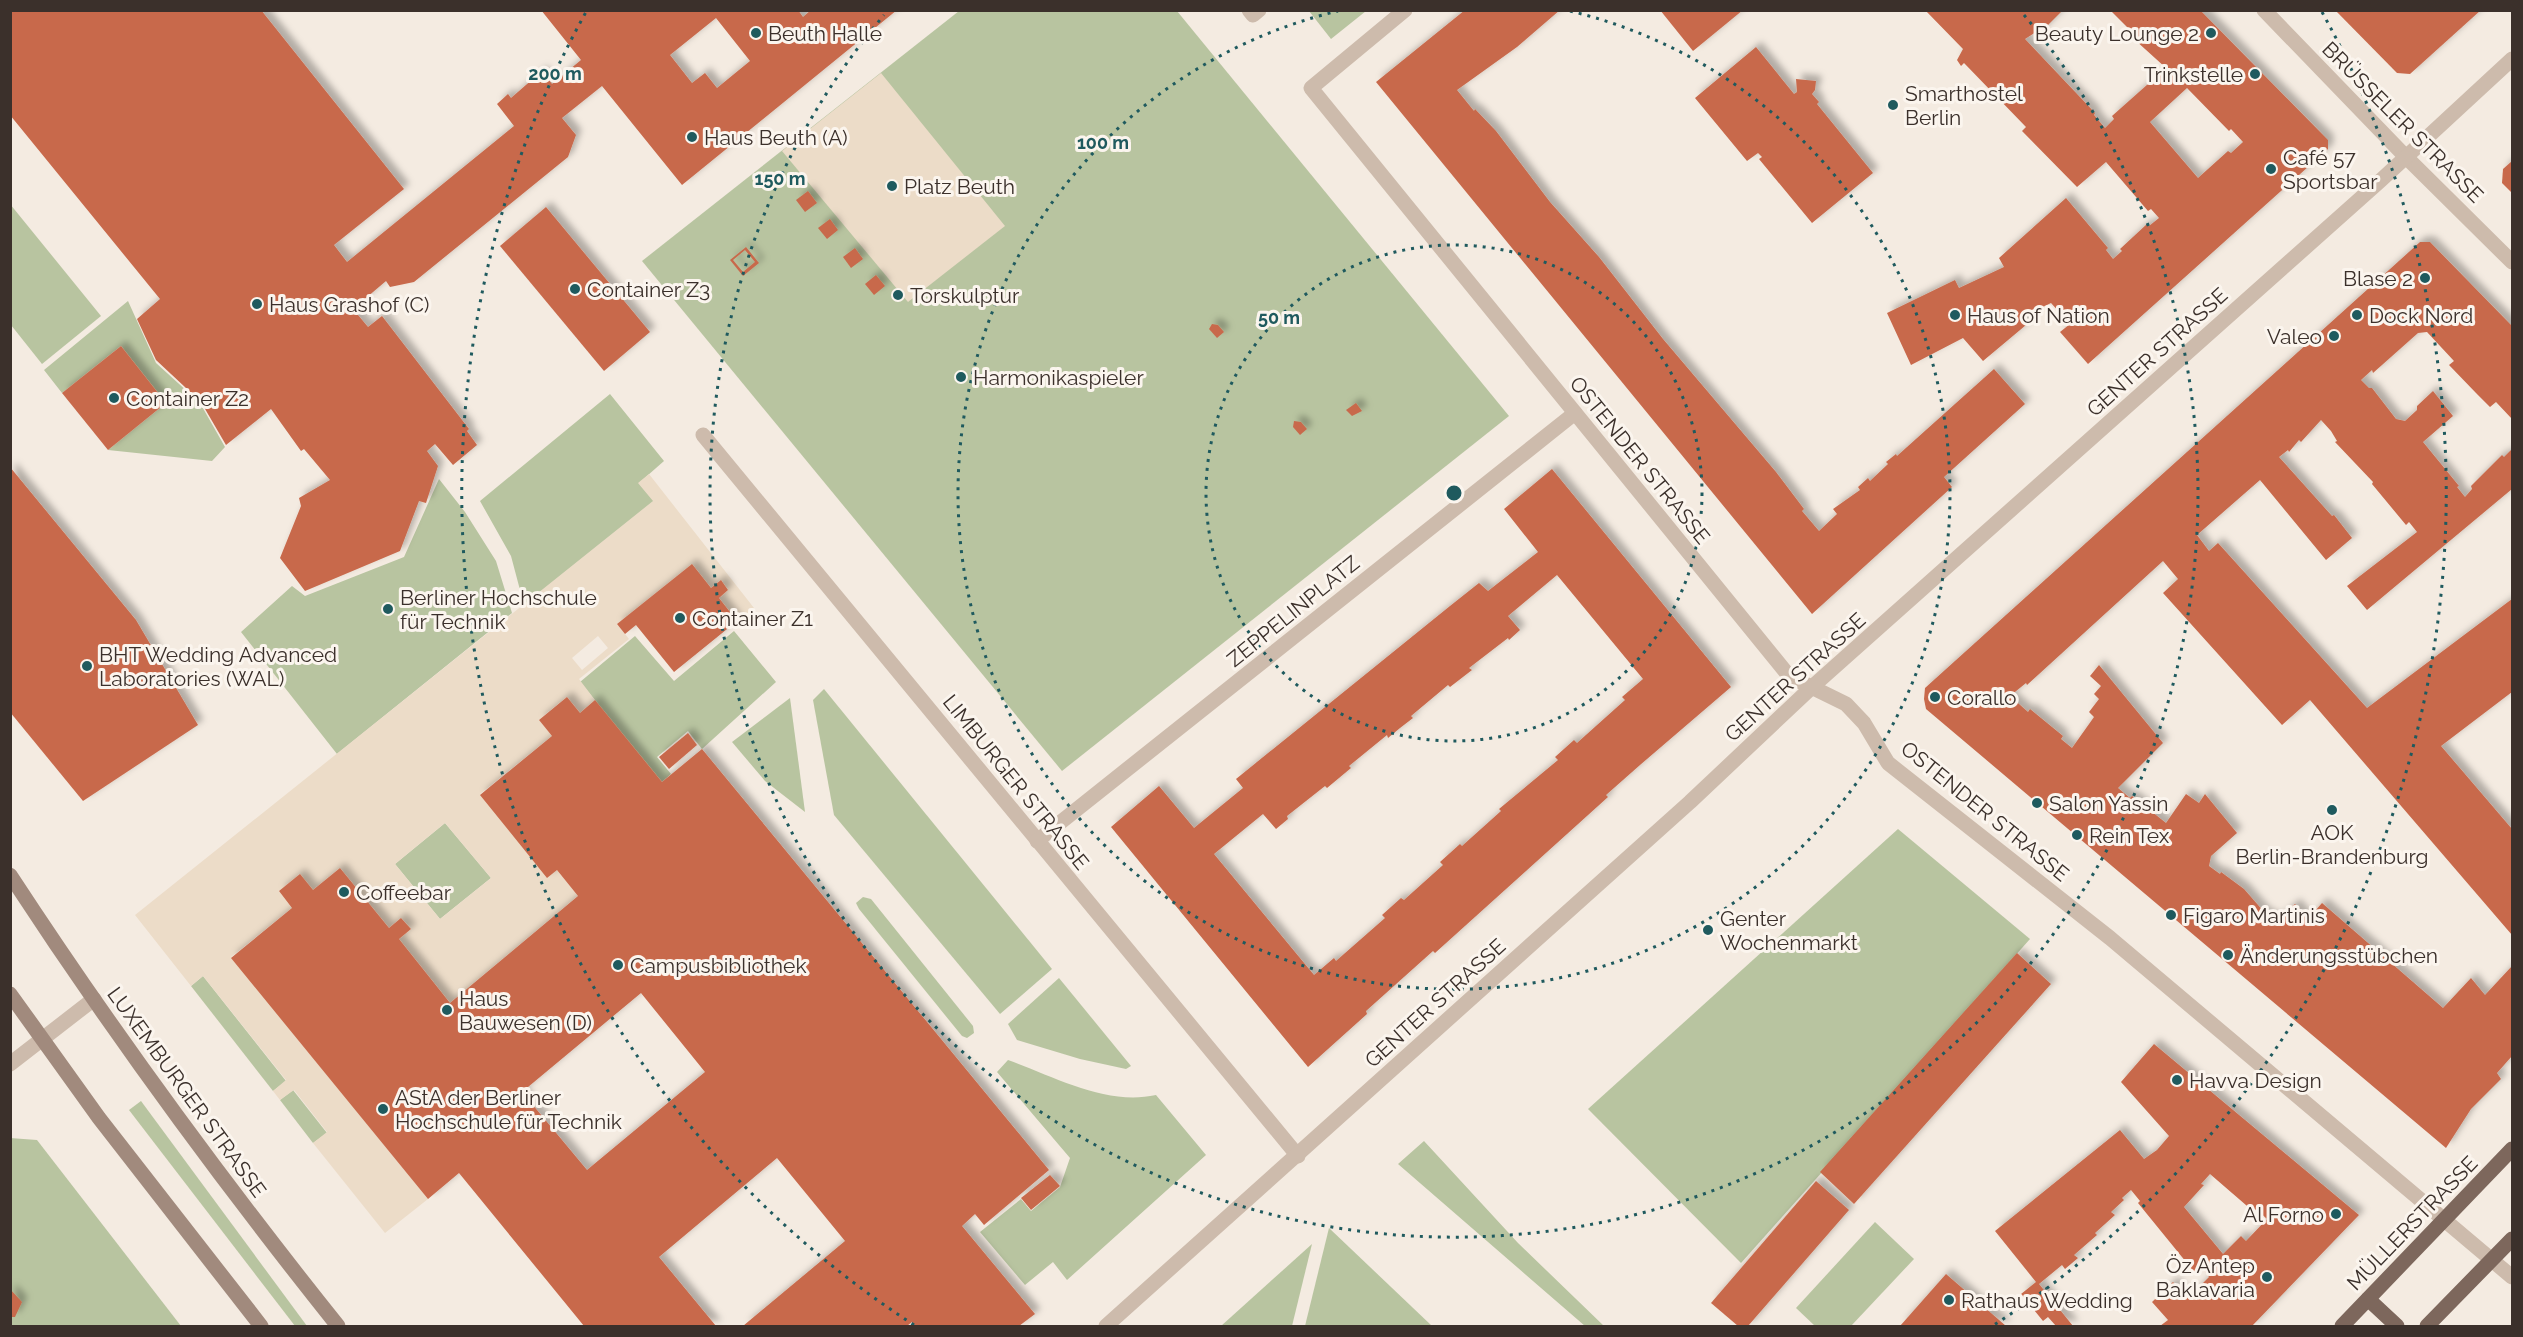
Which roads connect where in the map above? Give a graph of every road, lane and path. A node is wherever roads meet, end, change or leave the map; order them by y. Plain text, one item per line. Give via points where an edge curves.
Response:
1 (1405, 10) edge
2 (2264, 10) edge
3 (2512, 59) edge
4 (2406, 157) junction
5 (2512, 262) edge
6 (1575, 413) junction
7 (703, 435) dead end
8 (1812, 687) junction
9 (1037, 841) junction
10 (10, 875) edge
11 (10, 994) edge
12 (94, 999) junction
13 (42, 1038) junction
14 (10, 1064) edge
15 (2512, 1149) edge
16 (1298, 1156) junction
17 (2445, 1219) junction
18 (2512, 1239) edge
19 (2492, 1260) junction
20 (2512, 1277) edge
21 (2368, 1299) junction
22 (261, 1326) edge
23 (338, 1326) edge
24 (1106, 1326) edge
25 (2342, 1326) edge
26 (2397, 1326) edge
27 (2427, 1326) edge

1 - 6 street, OSTENDER STRASSE via 1311,88
2 - 4 street, BRÜSSELER STRASSE
3 - 4 street, GENTER STRASSE
4 - 5 street, BRÜSSELER STRASSE
4 - 8 street, GENTER STRASSE
6 - 8 street, OSTENDER STRASSE via 1789,676
6 - 9 street, ZEPPELINPLATZ
7 - 9 street, LIMBURGER STRASSE
8 - 16 street, GENTER STRASSE
8 - 17 street, OSTENDER STRASSE via 1846,704 1864,723 1888,763 2110,938
9 - 16 street, LIMBURGER STRASSE
10 - 12 main road, LUXEMBURGER STRASSE
11 - 13 main road
12 - 13 street
12 - 23 main road, LUXEMBURGER STRASSE via 263,1233
13 - 14 street
13 - 22 main road via 99,1118
15 - 17 main road, MÜLLERSTRASSE
16 - 24 street, GENTER STRASSE
17 - 19 street, OSTENDER STRASSE
17 - 21 main road, MÜLLERSTRASSE
18 - 19 main road
19 - 20 street, OSTENDER STRASSE
19 - 27 main road
21 - 25 main road, MÜLLERSTRASSE
21 - 26 main road

